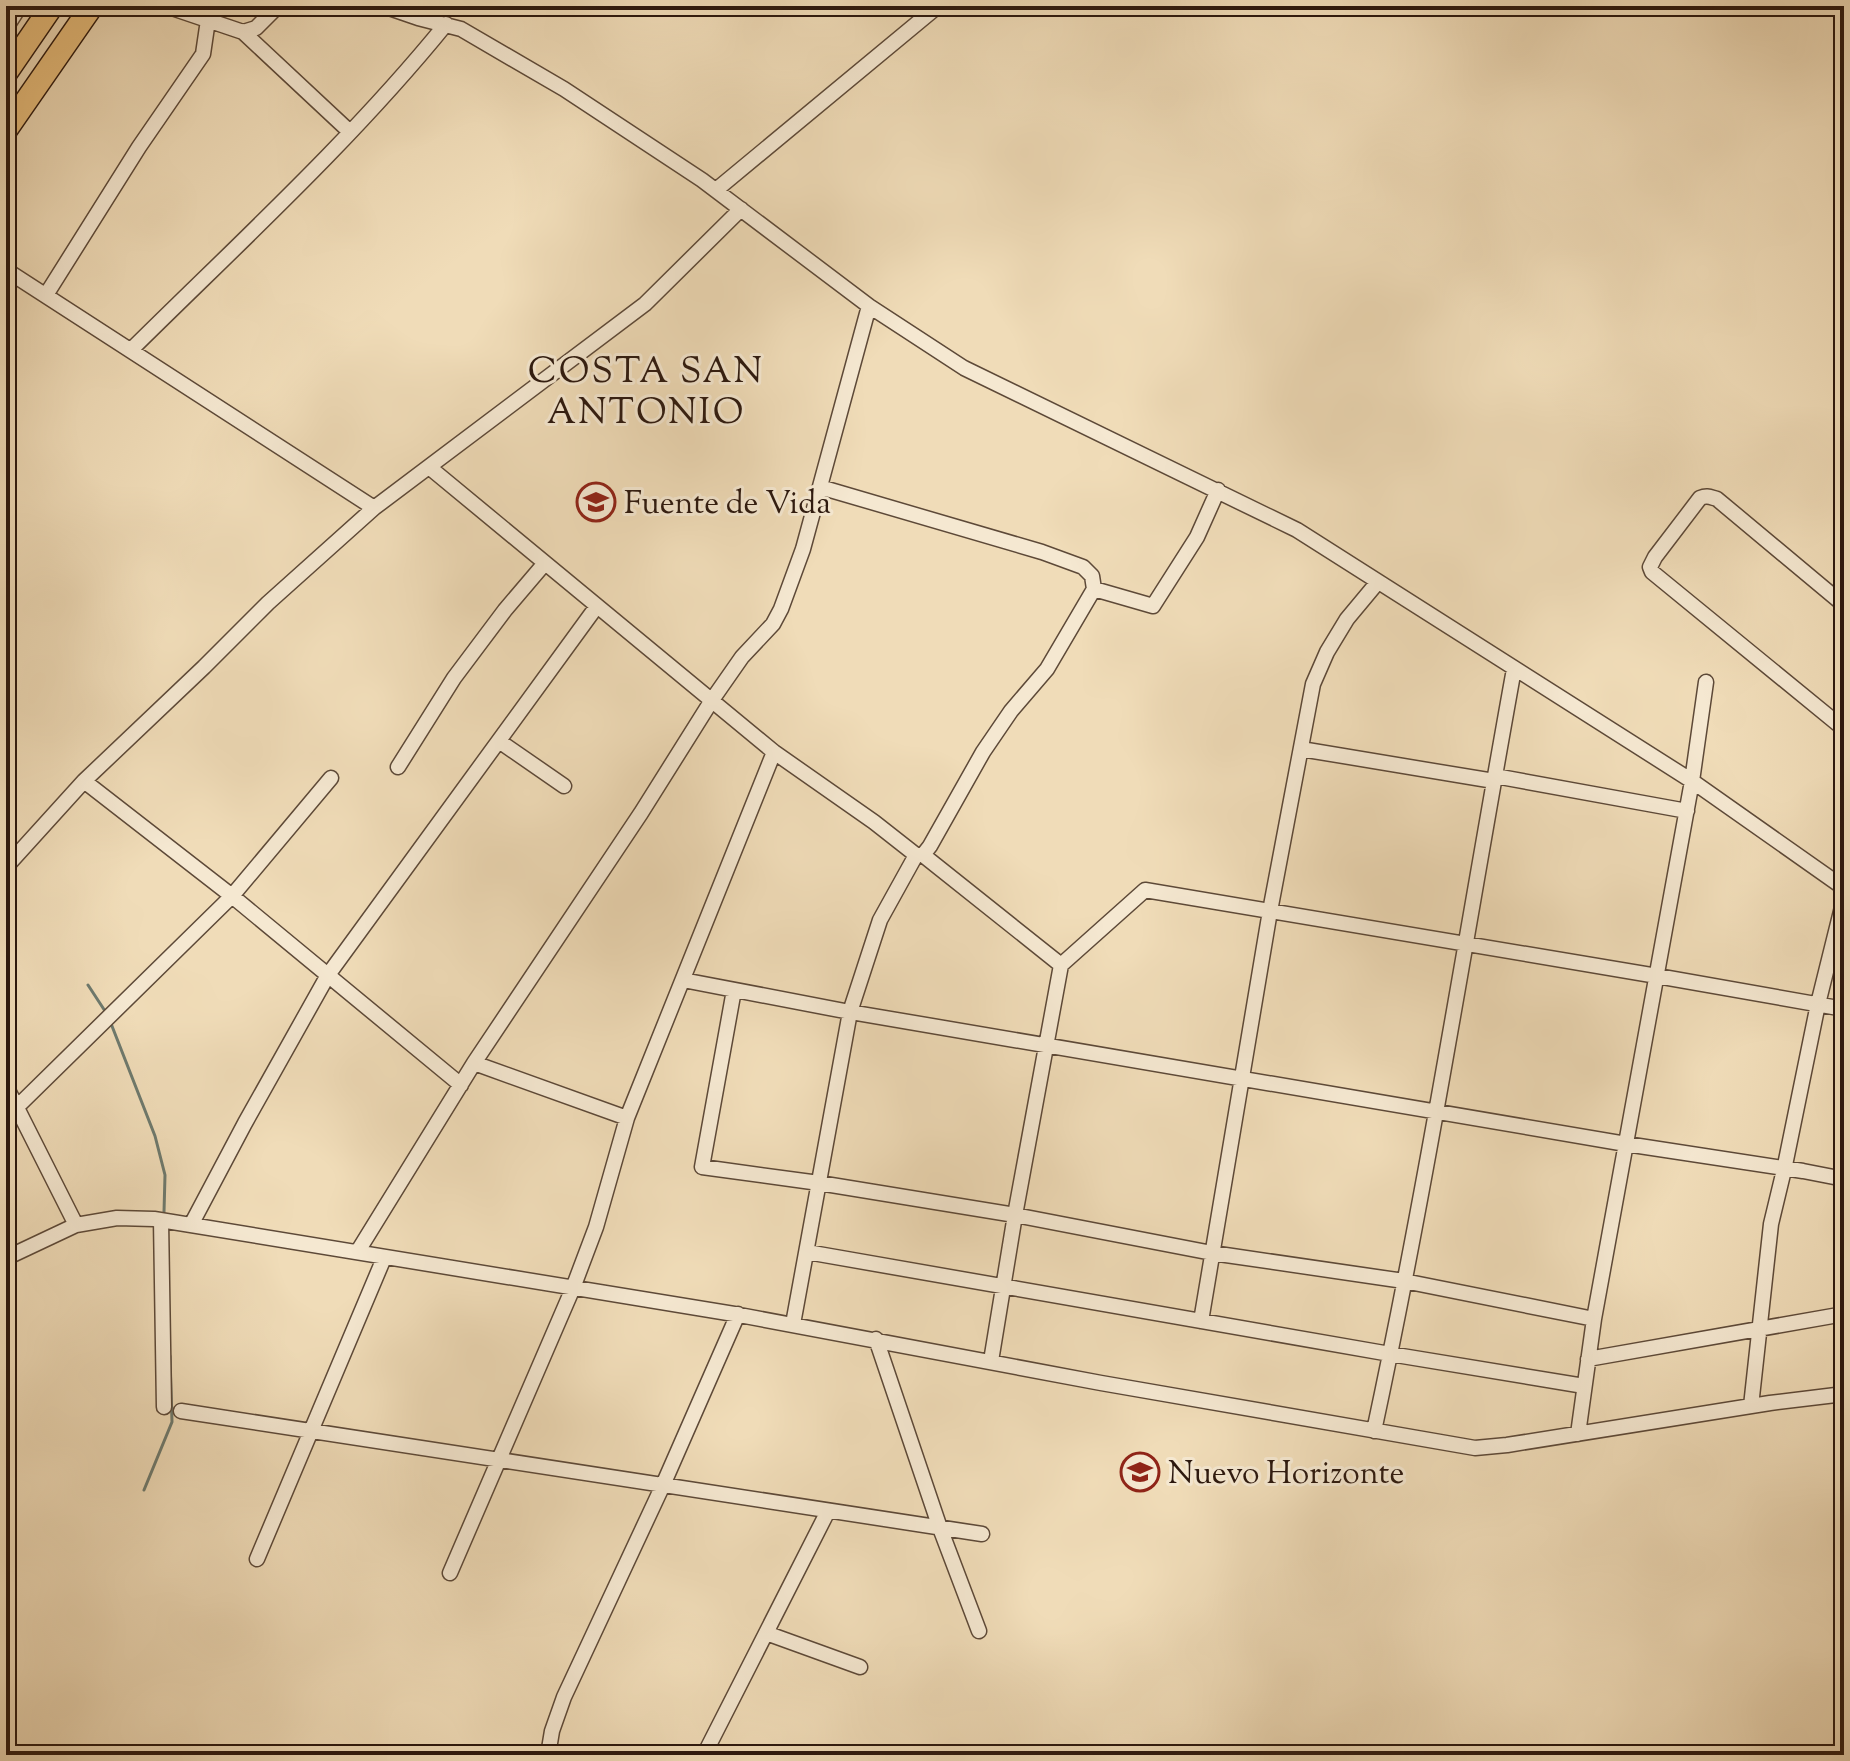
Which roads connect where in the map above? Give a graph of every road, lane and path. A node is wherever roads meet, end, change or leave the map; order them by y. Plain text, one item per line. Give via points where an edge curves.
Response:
1 (20, 6) edge
2 (52, 6) edge
3 (92, 6) edge
4 (166, 6) edge
5 (278, 6) edge
6 (383, 6) edge
7 (938, 6) edge
8 (208, 20) junction
9 (446, 24) junction
10 (6, 28) edge
11 (243, 32) junction
12 (6, 73) edge
13 (6, 130) edge
14 (350, 132) junction
15 (716, 190) junction
16 (741, 209) junction
17 (6, 270) edge
18 (46, 295) junction
19 (869, 306) junction
20 (131, 350) junction
21 (429, 467) junction
22 (820, 487) junction
23 (1218, 490) junction
24 (374, 508) junction
25 (545, 563) junction
26 (1377, 583) junction
27 (1094, 589) junction
28 (1844, 605) edge
29 (597, 606) junction
30 (1514, 669) junction
31 (1706, 682) dead end
32 (712, 700) junction
33 (1844, 729) edge
34 (499, 741) junction
35 (1301, 749) junction
36 (774, 752) junction
37 (398, 767) dead end
38 (331, 778) dead end
39 (1494, 779) junction
40 (84, 781) junction
41 (1692, 781) junction
42 (564, 786) dead end
43 (1687, 811) junction
44 (920, 855) junction
45 (6, 867) edge
46 (1844, 888) edge
47 (232, 896) junction
48 (1844, 899) edge
49 (1270, 911) junction
50 (1465, 943) junction
51 (1061, 965) junction
52 (328, 975) junction
53 (1657, 976) junction
54 (683, 980) junction
55 (734, 990) junction
56 (1818, 1004) junction
57 (1844, 1009) edge
58 (850, 1012) junction
59 (1047, 1045) junction
60 (474, 1063) junction
61 (1241, 1078) junction
62 (461, 1085) junction
63 (6, 1086) edge
64 (17, 1107) junction
65 (1436, 1112) junction
66 (627, 1118) junction
67 (1626, 1144) junction
68 (1784, 1170) junction
69 (1844, 1179) edge
70 (819, 1183) junction
71 (1015, 1215) junction
72 (161, 1220) junction
73 (76, 1225) junction
74 (191, 1225) junction
75 (358, 1251) junction
76 (807, 1252) junction
77 (1212, 1253) junction
78 (6, 1258) edge
79 (384, 1258) junction
80 (1404, 1281) junction
81 (1002, 1287) junction
82 (573, 1288) junction
83 (738, 1314) junction
84 (1844, 1314) edge
85 (1594, 1319) junction
86 (1201, 1321) junction
87 (793, 1324) junction
88 (1760, 1328) junction
89 (876, 1339) junction
90 (1390, 1354) junction
91 (1588, 1359) junction
92 (991, 1361) junction
93 (1584, 1386) junction
94 (1844, 1394) edge
95 (1751, 1406) junction
96 (164, 1407) dead end
97 (181, 1411) dead end
98 (311, 1431) junction
99 (1374, 1431) junction
100 (1578, 1434) junction
101 (498, 1460) junction
102 (663, 1485) junction
103 (828, 1511) junction
104 (940, 1528) junction
105 (982, 1534) dead end
106 (257, 1559) dead end
107 (450, 1573) dead end
108 (979, 1631) dead end
109 (766, 1633) junction
110 (860, 1667) dead end
111 (548, 1755) edge
112 (704, 1755) edge

1 - 10 street
2 - 12 highway
3 - 13 highway
4 - 8 street
5 - 11 street via 256,28
6 - 9 street
7 - 15 street
8 - 11 street
8 - 18 street via 203,54
9 - 14 street
9 - 15 street via 564,89
11 - 14 street
14 - 20 street
15 - 16 street
16 - 19 street
16 - 21 street via 645,304
17 - 18 street
18 - 20 street
19 - 22 street
19 - 23 street via 964,368
20 - 24 street
21 - 24 street
21 - 25 street
22 - 27 street via 1083,567 1092,576
22 - 32 street via 781,609
23 - 26 street via 1297,530
23 - 27 street via 1197,537 1153,606
24 - 40 street
25 - 29 street
25 - 37 street via 454,678
26 - 30 street
26 - 35 street via 1327,652 1313,684
27 - 44 street via 1047,669 983,752
28 - 33 street via 1717,499 1706,496 1650,567
29 - 32 street
29 - 34 street
30 - 39 street
30 - 41 street
31 - 41 street
32 - 36 street
32 - 60 street
34 - 42 street
34 - 52 street
35 - 39 street
35 - 49 street
36 - 44 street
36 - 54 street
38 - 47 street
39 - 43 street
39 - 50 street
40 - 45 street
40 - 47 street
41 - 43 street
41 - 46 street
43 - 53 street
44 - 51 street
44 - 58 street via 880,920
47 - 52 street
47 - 64 street
48 - 56 street
49 - 50 street
49 - 51 street via 1145,890
49 - 61 street
50 - 53 street
50 - 65 street
51 - 59 street
52 - 62 street
52 - 74 street
53 - 56 street
53 - 67 street
54 - 55 street
54 - 66 street
55 - 58 street
55 - 70 street via 702,1167
56 - 57 street
56 - 68 street
58 - 59 street
58 - 70 street
59 - 61 street
59 - 71 street
60 - 62 street
60 - 66 street
61 - 65 street
61 - 77 street
62 - 75 street
63 - 64 street
64 - 73 street
65 - 67 street
65 - 80 street
66 - 82 street
67 - 68 street
67 - 85 street
68 - 69 street
68 - 88 street via 1771,1224
70 - 71 street
70 - 76 street
71 - 77 street
71 - 81 street
72 - 73 street via 117,1218
72 - 74 street
72 - 96 street
73 - 78 street
74 - 75 street
75 - 79 street
76 - 81 street
76 - 87 street
77 - 80 street
77 - 86 street
79 - 82 street
79 - 98 street
80 - 85 street
80 - 90 street
81 - 86 street
81 - 92 street
82 - 83 street
82 - 101 street
83 - 87 street
83 - 102 street
84 - 88 street
85 - 91 street
86 - 90 street
87 - 89 street
88 - 91 street
88 - 95 street
89 - 92 street
89 - 104 street
90 - 93 street
90 - 99 street
91 - 93 street
92 - 99 street
93 - 100 street
94 - 95 street
95 - 100 street
97 - 98 street
98 - 101 street
98 - 106 street
99 - 100 street via 1475,1448
101 - 102 street
101 - 107 street
102 - 103 street
102 - 111 street via 564,1697
103 - 104 street
103 - 109 street
104 - 105 street
104 - 108 street
109 - 110 street
109 - 112 street

